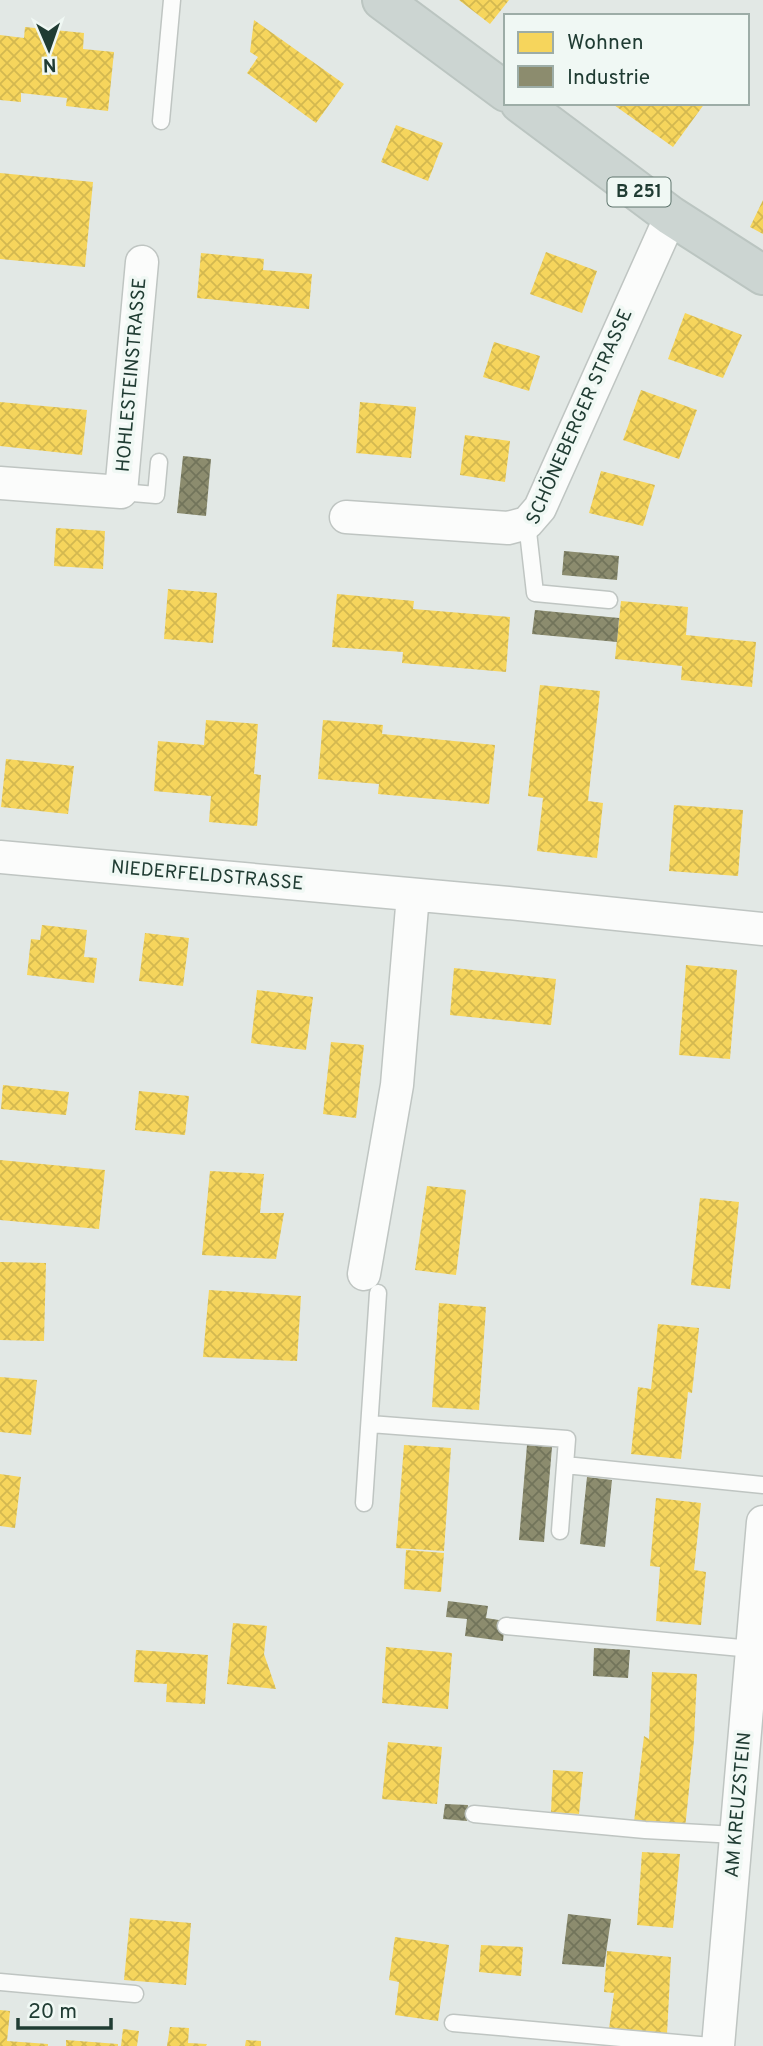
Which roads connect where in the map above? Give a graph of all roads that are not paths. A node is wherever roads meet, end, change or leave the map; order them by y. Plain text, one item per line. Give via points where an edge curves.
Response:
1 (172, 0) edge
2 (382, 0) edge
3 (504, 91) edge
4 (523, 105) edge
5 (161, 121) dead end
6 (671, 216) junction
7 (142, 262) dead end
8 (763, 275) edge
9 (159, 462) dead end
10 (0, 482) edge
11 (121, 492) junction
12 (346, 517) dead end
13 (527, 523) junction
14 (609, 600) dead end
15 (0, 857) edge
16 (413, 895) junction
17 (763, 929) edge
18 (371, 1284) joint
19 (370, 1424) junction
20 (565, 1465) junction
21 (763, 1485) edge
22 (364, 1503) dead end
23 (763, 1522) edge
24 (560, 1531) dead end
25 (506, 1626) dead end
26 (752, 1648) junction
27 (474, 1814) dead end
28 (736, 1835) junction
29 (0, 1982) edge
30 (135, 1994) dead end
31 (453, 2023) dead end
32 (711, 2046) edge
33 (718, 2046) edge

1 - 5 lane
2 - 3 main road
4 - 6 main road, B 251
6 - 8 main road, B 251
6 - 13 street, SCHÖNEBERGER STRASSE via 540,508
7 - 11 street, HOHLESTEINSTRASSE
9 - 11 lane via 156,495
10 - 11 street, HOHLESTEINSTRASSE
12 - 13 street via 508,528
13 - 14 lane, SCHÖNEBERGER STRASSE via 535,593
15 - 16 street, NIEDERFELDSTRASSE
16 - 17 street, NIEDERFELDSTRASSE
16 - 18 street via 397,1086
18 - 19 lane
19 - 20 lane via 568,1439
19 - 22 lane
20 - 21 lane
20 - 24 lane
23 - 26 street, AM KREUZSTEIN
25 - 26 lane
26 - 28 street, AM KREUZSTEIN
27 - 28 lane
28 - 33 street, AM KREUZSTEIN
29 - 30 lane
31 - 32 lane

